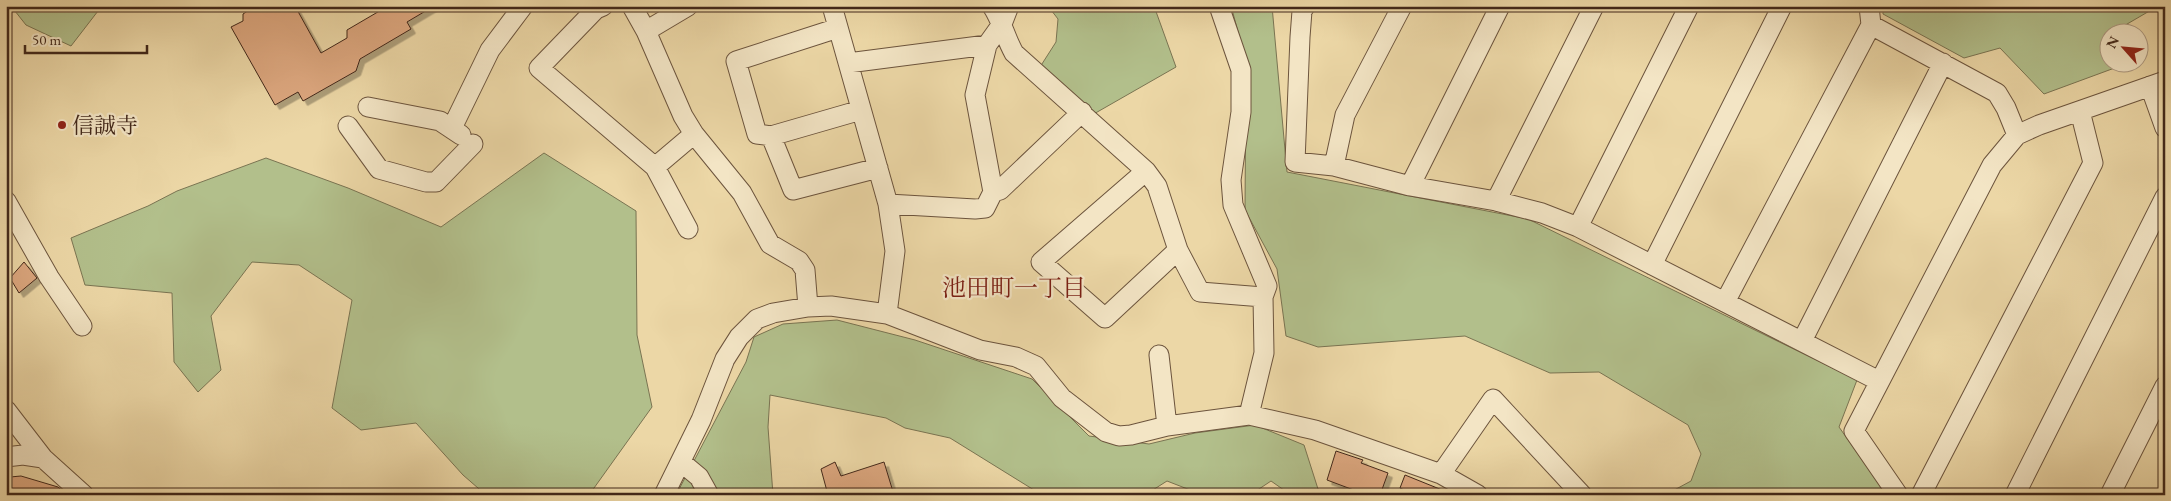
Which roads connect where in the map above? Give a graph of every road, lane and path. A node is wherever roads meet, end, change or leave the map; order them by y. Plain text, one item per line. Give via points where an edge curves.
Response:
1 (523, 6) edge
2 (603, 6) edge
3 (632, 6) edge
4 (688, 6) edge
5 (832, 6) edge
6 (992, 6) edge
7 (1009, 6) edge
8 (1219, 6) edge
9 (1305, 6) edge
10 (1402, 6) edge
11 (1500, 6) edge
12 (1594, 6) edge
13 (1689, 6) edge
14 (1782, 6) edge
15 (1869, 6) edge
16 (1002, 24) junction
17 (1871, 25) junction
18 (838, 28) junction
19 (646, 31) junction
20 (987, 45) junction
21 (848, 63) junction
22 (1943, 63) junction
23 (2158, 84) edge
24 (368, 107) dead end
25 (861, 110) junction
26 (2080, 111) junction
27 (1082, 112) junction
28 (348, 126) dead end
29 (452, 128) junction
30 (2165, 128) edge
31 (694, 134) junction
32 (2016, 135) junction
33 (771, 136) junction
34 (1334, 166) junction
35 (655, 167) junction
36 (878, 168) junction
37 (1146, 171) junction
38 (1410, 186) junction
39 (993, 192) junction
40 (2165, 197) edge
41 (6, 200) edge
42 (1496, 201) junction
43 (888, 204) junction
44 (1578, 227) junction
45 (688, 229) dead end
46 (1178, 250) junction
47 (1652, 265) junction
48 (1263, 297) junction
49 (1725, 302) junction
50 (808, 307) junction
51 (887, 314) junction
52 (82, 326) dead end
53 (1802, 341) junction
54 (1159, 355) dead end
55 (1879, 381) junction
56 (2165, 386) edge
57 (6, 410) edge
58 (1249, 415) junction
59 (1167, 426) junction
60 (6, 457) edge
61 (44, 458) junction
62 (681, 462) junction
63 (1441, 474) junction
64 (84, 495) edge
65 (664, 495) edge
66 (709, 495) edge
67 (1478, 495) edge
68 (1582, 495) edge
69 (1898, 495) edge
70 (1920, 495) edge
71 (2015, 495) edge
72 (2110, 495) edge

1 - 29 street via 490,50
2 - 35 street via 596,9 539,68
3 - 19 street
4 - 19 street
5 - 18 street
6 - 16 street
7 - 16 street
8 - 48 street via 1241,70 1241,112 1230,180 1233,205 1267,286
9 - 34 street via 1300,37 1295,162
10 - 34 street via 1345,115
11 - 38 street
12 - 42 street
13 - 44 street
14 - 47 street
15 - 17 street
16 - 20 street
16 - 27 street via 1004,36 1014,53
17 - 22 street
17 - 49 street
18 - 21 street
18 - 33 street via 736,61 757,134
19 - 31 street
20 - 21 street
20 - 39 street via 974,95
21 - 25 street
22 - 32 street via 1997,93
22 - 53 street
23 - 26 street
23 - 30 street
24 - 29 street via 440,121
25 - 33 street
25 - 36 street
26 - 32 street
26 - 70 street via 2094,163
27 - 37 street
27 - 39 street via 1000,190
28 - 29 street via 378,170 426,182 436,182 477,147
31 - 35 street
31 - 50 street via 742,193 770,244 799,261 805,270
32 - 55 street via 1992,165
33 - 36 street via 793,190
34 - 38 street
35 - 45 street
36 - 43 street
37 - 46 street via 1156,186
37 - 46 street via 1042,262 1105,318
38 - 42 street
39 - 43 street via 985,208
40 - 71 street
41 - 52 street via 49,277
42 - 44 street
43 - 51 street via 895,251
44 - 47 street
46 - 48 street via 1200,292
47 - 49 street
48 - 58 street via 1264,353
49 - 53 street
50 - 51 street via 830,306
50 - 62 street via 757,319 739,337 725,359
51 - 59 street via 980,350 1016,357 1036,366 1062,398 1106,432 1119,436
53 - 55 street
54 - 59 street
55 - 69 street via 1854,431
56 - 72 street
57 - 61 street
58 - 59 street
58 - 63 street via 1314,430
60 - 61 street
61 - 64 street
62 - 65 street
62 - 66 street via 699,477
63 - 67 street
63 - 68 street via 1493,399

